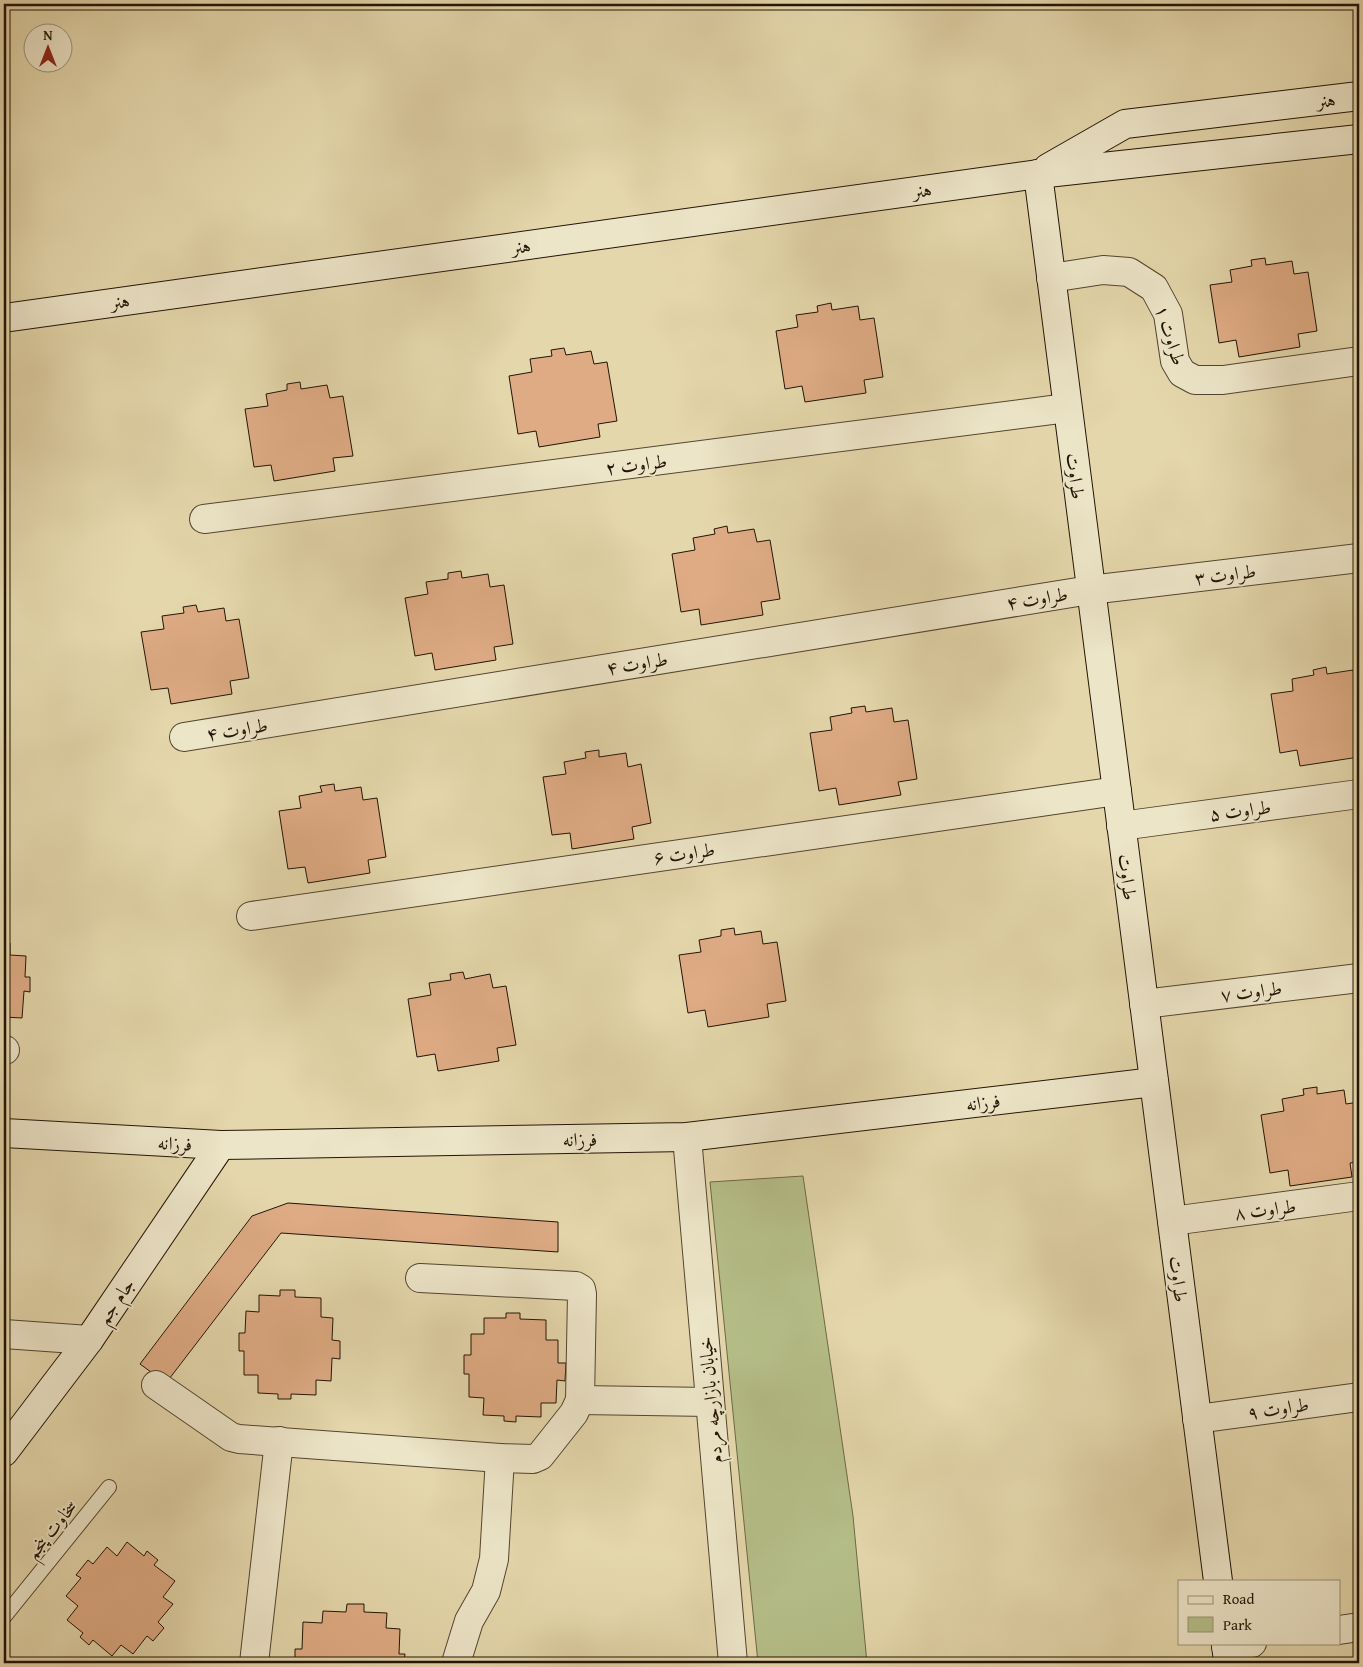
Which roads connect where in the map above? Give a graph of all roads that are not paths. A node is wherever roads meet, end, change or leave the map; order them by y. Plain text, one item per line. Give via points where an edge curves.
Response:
1 (1359, 96) edge
2 (1359, 139) edge
3 (1038, 174) junction
4 (1051, 278) junction
5 (4, 318) edge
6 (1359, 361) edge
7 (1067, 408) junction
8 (204, 519) dead end
9 (1359, 558) edge
10 (1090, 590) junction
11 (184, 737) dead end
12 (1117, 791) junction
13 (1359, 794) edge
14 (1121, 826) junction
15 (251, 916) dead end
16 (1359, 978) edge
17 (1144, 1004) junction
18 (1154, 1082) junction
19 (4, 1133) edge
20 (687, 1137) junction
21 (221, 1146) junction
22 (1359, 1196) edge
23 (1172, 1221) junction
24 (420, 1278) dead end
25 (4, 1334) edge
26 (89, 1340) junction
27 (156, 1385) dead end
28 (1359, 1397) edge
29 (580, 1400) junction
30 (710, 1402) junction
31 (1197, 1419) junction
32 (280, 1441) junction
33 (4, 1452) edge
34 (500, 1458) junction
35 (109, 1487) dead end
36 (1218, 1580) edge
37 (4, 1617) edge
38 (1359, 1627) edge
39 (1340, 1630) edge
40 (254, 1663) edge
41 (456, 1663) edge
42 (733, 1663) edge

1 - 3 street, هنر via 1125,124
2 - 3 street, هنر
3 - 4 street, طراوت
3 - 5 street, هنر
4 - 6 street, طراوت ۱ via 1103,270 1129,272 1154,288 1168,314 1176,361 1182,373 1195,380 1223,380
4 - 7 street, طراوت
7 - 8 street, طراوت ۲
7 - 10 street, طراوت
9 - 10 street, طراوت ۳
10 - 11 street, طراوت ۴
10 - 12 street, طراوت
12 - 14 street, طراوت
12 - 15 street, طراوت ۶
13 - 14 street, طراوت ۵
14 - 17 street, طراوت
16 - 17 street, طراوت ۷
17 - 18 street, طراوت
18 - 20 street, فرزانه
18 - 23 street, طراوت
19 - 21 street, فرزانه
20 - 21 street, فرزانه
20 - 30 street, خیابان بازارچه مردم
21 - 26 street, جام جم
22 - 23 street, طراوت ۸
23 - 31 street, طراوت
24 - 29 street via 576,1286 581,1289
25 - 26 street
26 - 33 street, جام جم
27 - 32 street via 231,1436
28 - 31 street, طراوت ۹
29 - 30 street
29 - 34 street via 574,1413 540,1456 533,1459
30 - 42 street, خیابان بازارچه مردم
31 - 36 street, طراوت
32 - 34 street
32 - 40 street
34 - 41 street via 494,1559 486,1591 469,1621
35 - 37 lane, سخاوت پنجم
38 - 39 street

